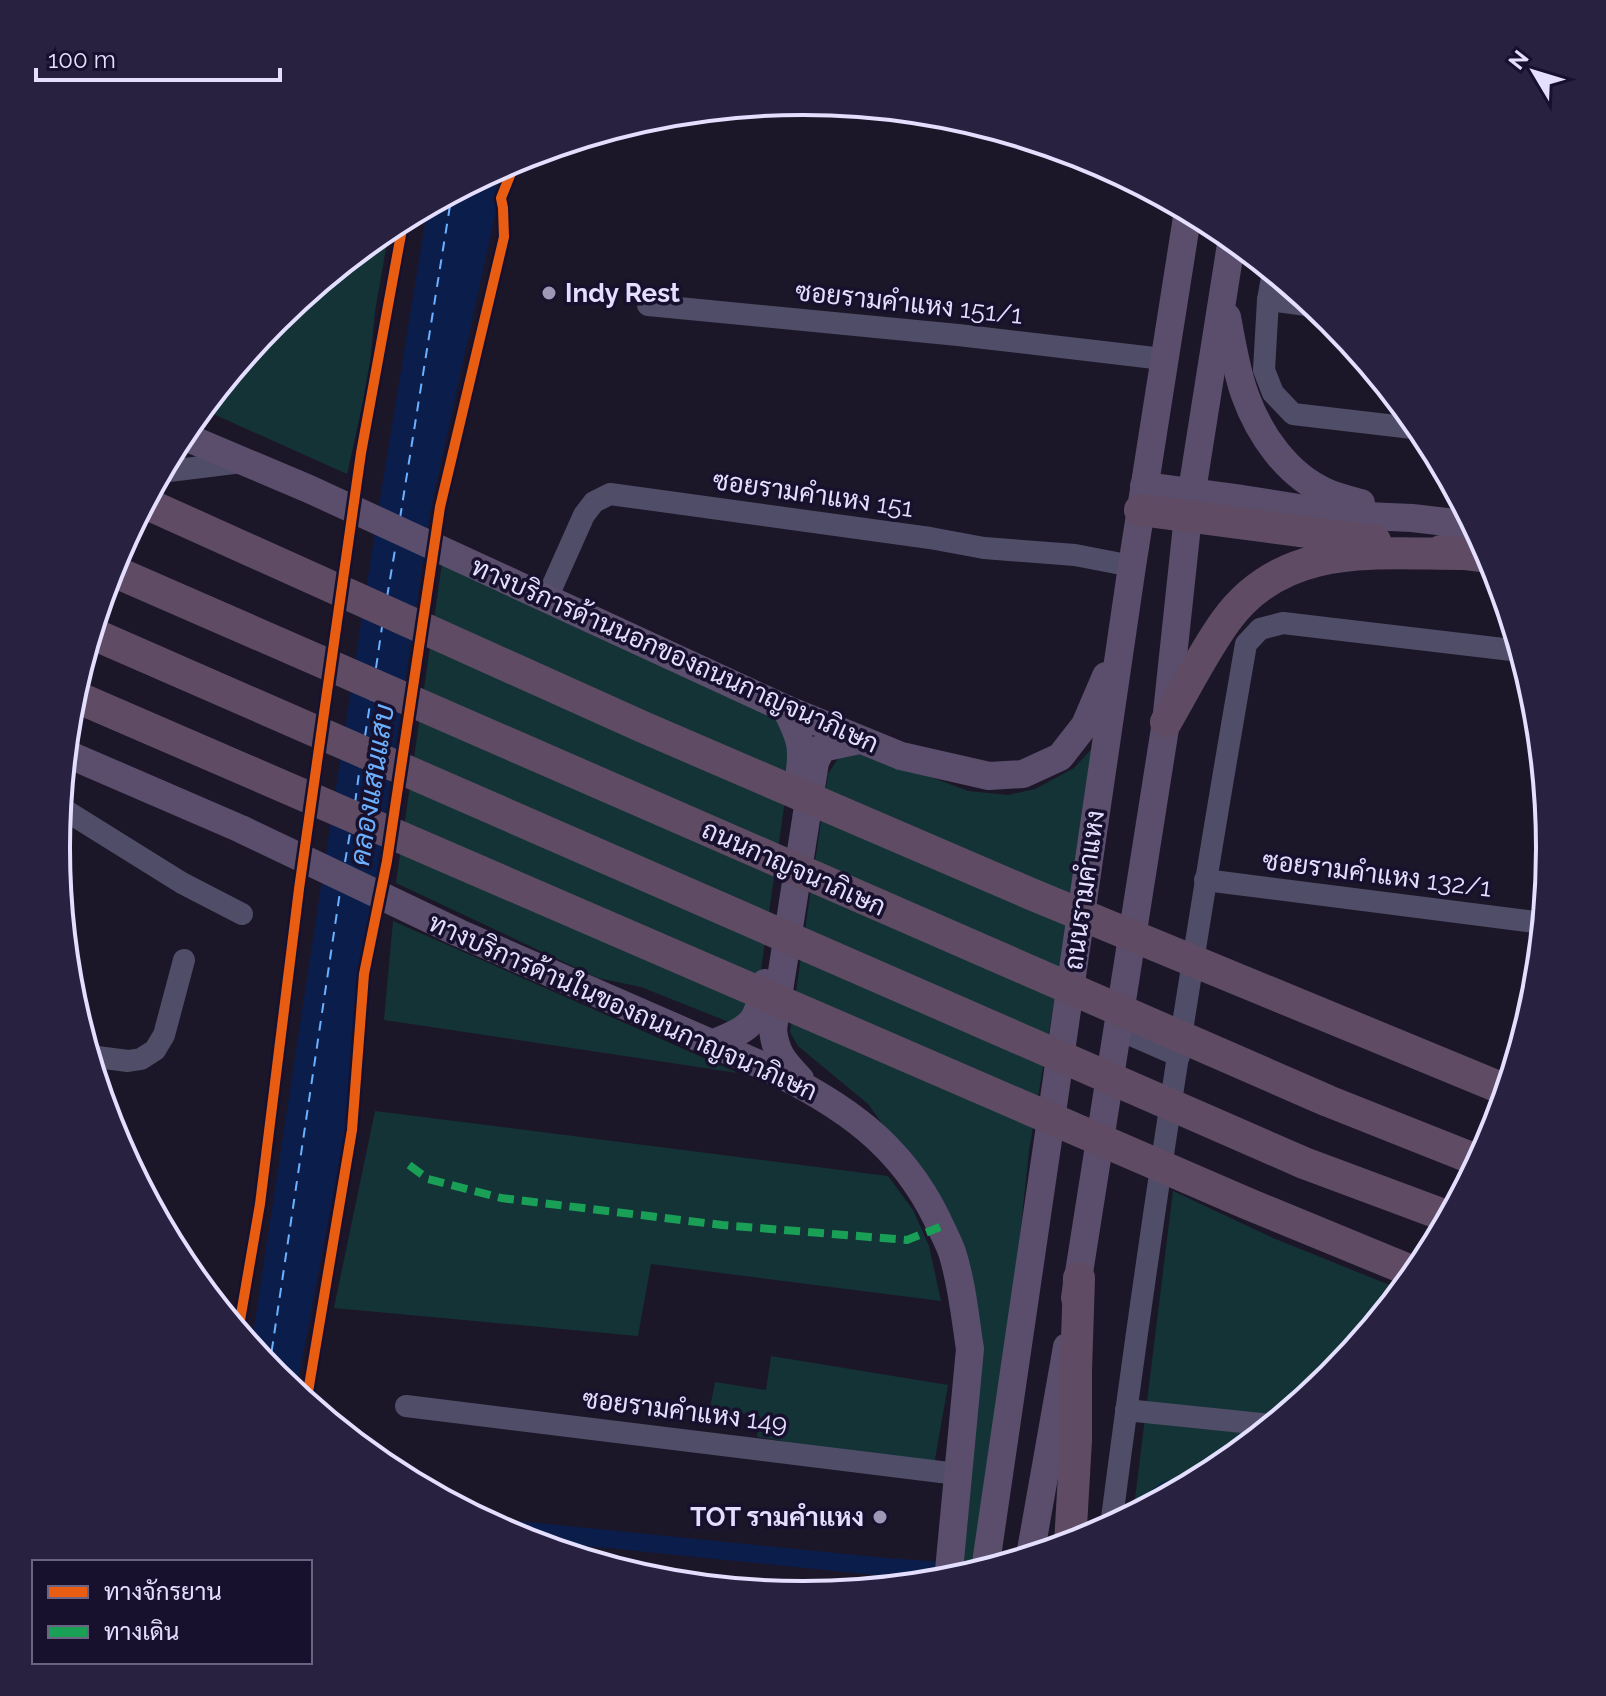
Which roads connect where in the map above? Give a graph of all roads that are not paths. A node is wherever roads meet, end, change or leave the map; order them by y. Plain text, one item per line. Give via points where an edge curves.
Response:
1 (1186, 223) edge
2 (1230, 253) edge
3 (1271, 284) edge
4 (1223, 300) junction
5 (1268, 300) junction
6 (1293, 303) edge
7 (648, 305) dead end
8 (1163, 359) junction
9 (1402, 427) edge
10 (194, 441) edge
11 (242, 462) junction
12 (175, 470) edge
13 (1142, 498) junction
14 (1190, 504) junction
15 (155, 507) edge
16 (1412, 518) junction
17 (1468, 542) edge
18 (1470, 545) edge
19 (1470, 545) edge
20 (1132, 566) junction
21 (123, 575) edge
22 (547, 598) junction
23 (101, 637) edge
24 (1120, 644) junction
25 (1508, 650) edge
26 (85, 701) edge
27 (786, 709) junction
28 (1166, 722) junction
29 (859, 740) junction
30 (76, 758) edge
31 (71, 814) edge
32 (1205, 880) junction
33 (242, 914) dead end
34 (1532, 922) edge
35 (184, 960) dead end
36 (1117, 1029) junction
37 (712, 1044) junction
38 (1179, 1056) junction
39 (101, 1058) edge
40 (1496, 1086) edge
41 (809, 1088) junction
42 (1467, 1156) edge
43 (1439, 1213) edge
44 (1403, 1268) edge
45 (1079, 1278) junction
46 (406, 1406) dead end
47 (1126, 1410) junction
48 (1257, 1423) edge
49 (957, 1474) junction
50 (1113, 1512) edge
51 (1071, 1530) edge
52 (1031, 1544) edge
53 (986, 1556) edge
54 (949, 1566) edge

1 - 8 main road, ถนนรามคำแหง
2 - 4 main road, ถนนรามคำแหง
3 - 5 street
4 - 14 main road, ถนนรามคำแหง
4 - 16 main road via 1245,395 1285,462 1326,493
5 - 6 street
5 - 9 street via 1264,370 1273,393 1293,414
7 - 8 street, ซอยรามคำแหง 151/1
8 - 13 main road, ถนนรามคำแหง
10 - 11 main road, ทางบริการด้านนอกของถนนกาญจนาภิเษก
11 - 12 street
11 - 22 main road, ทางบริการด้านนอกของถนนกาญจนาภิเษก
13 - 14 highway
13 - 20 main road, ถนนรามคำแหง
14 - 16 main road
14 - 18 highway via 1328,533
14 - 28 main road, ถนนรามคำแหง
15 - 40 highway via 672,740
16 - 17 main road
19 - 28 highway via 1324,558 1275,576 1226,620
20 - 22 street, ซอยรามคำแหง 151 via 610,494 584,515
20 - 24 main road, ถนนรามคำแหง
21 - 42 highway, ถนนกาญจนาภิเษก via 1328,1101
22 - 27 main road, ทางบริการด้านนอกของถนนกาญจนาภิเษก
23 - 43 highway via 1304,1163
24 - 29 main road, ทางบริการด้านนอกของถนนกาญจนาภิเษก via 1085,725 1060,757 1023,774 989,776 901,756
24 - 53 main road, ถนนรามคำแหง
25 - 32 street via 1283,623 1260,629 1246,644
26 - 44 highway
27 - 29 main road, ทางบริการด้านนอกของถนนกาญจนาภิเษก
27 - 37 main road via 800,736 803,759 760,1008 739,1032
28 - 36 main road, ถนนรามคำแหง
29 - 41 main road via 822,748 815,762 773,1029 783,1062
30 - 37 main road, ทางบริการด้านในของถนนกาญจนาภิเษก
31 - 33 street
32 - 34 street, ซอยรามคำแหง 132/1
32 - 38 street
35 - 39 street via 155,1050 128,1061
36 - 38 street
36 - 45 main road, ถนนรามคำแหง
37 - 41 main road, ทางบริการด้านในของถนนกาญจนาภิเษก
38 - 47 street
41 - 49 main road, ทางบริการด้านในของถนนกาญจนาภิเษก via 875,1134 903,1165 921,1188 952,1252 970,1349
45 - 51 highway
45 - 52 main road, ถนนรามคำแหง
46 - 49 street, ซอยรามคำแหง 149
47 - 48 street
47 - 50 street
49 - 54 main road, ทางบริการด้านในของถนนกาญจนาภิเษก

